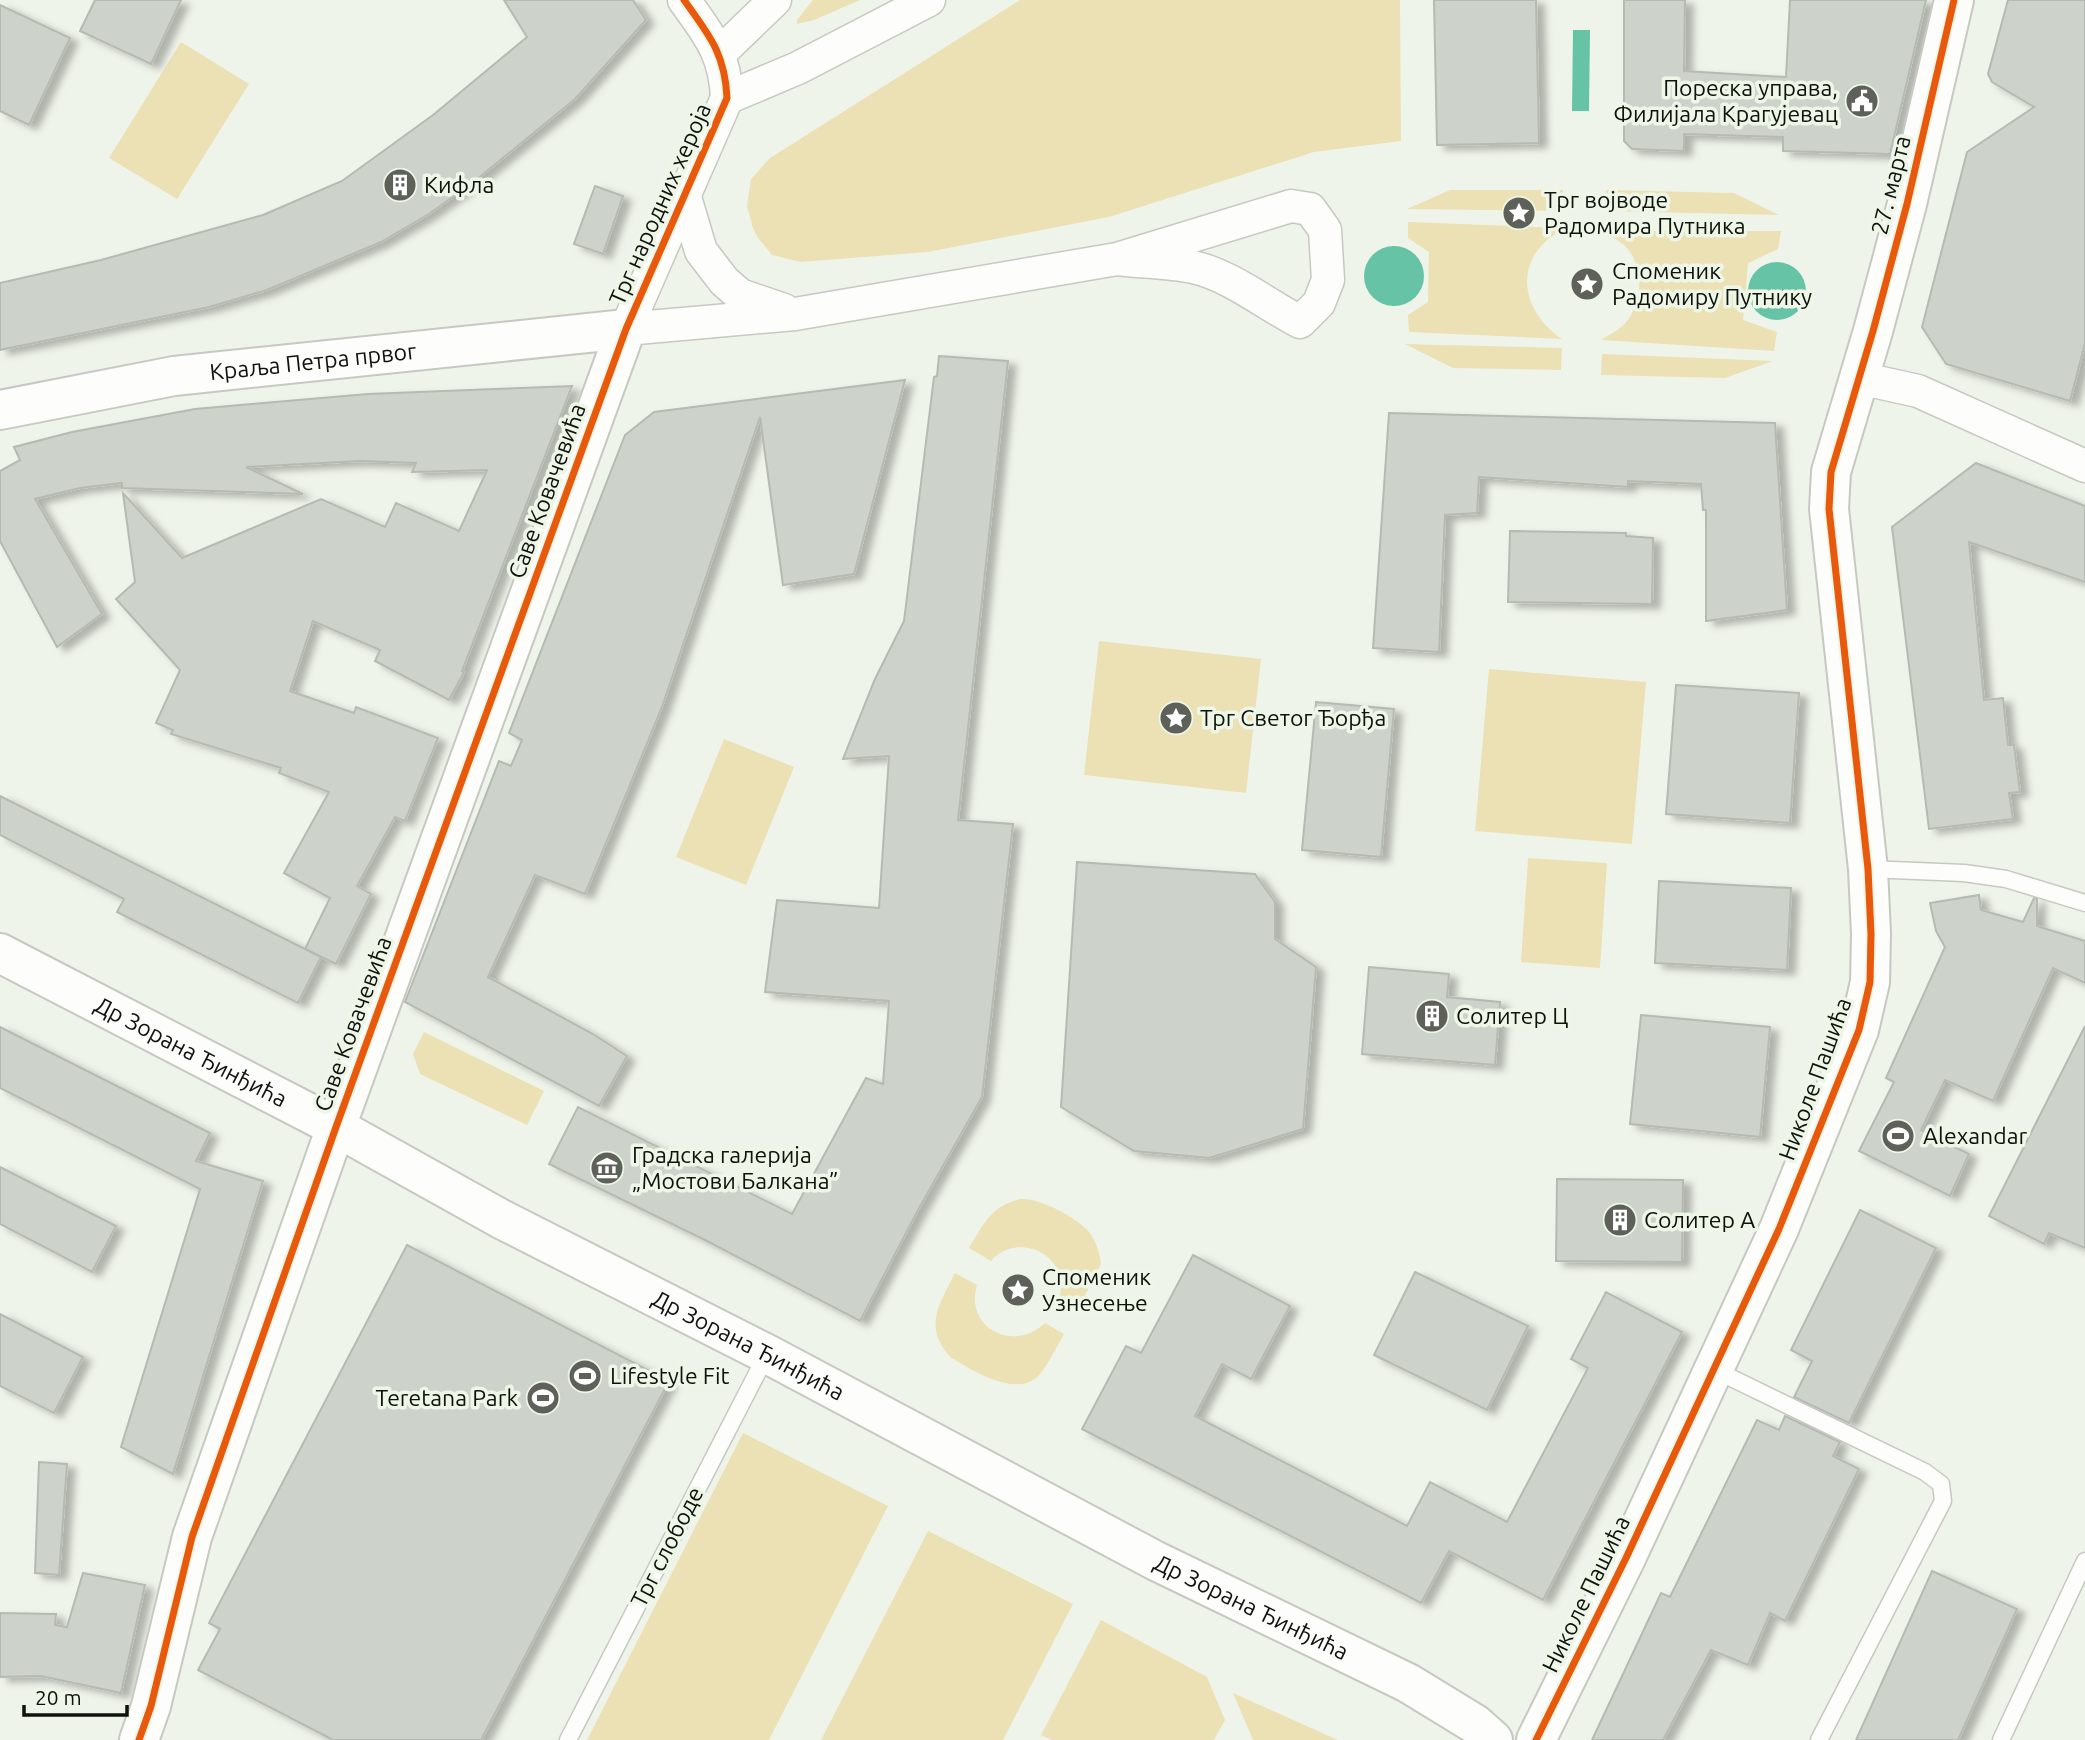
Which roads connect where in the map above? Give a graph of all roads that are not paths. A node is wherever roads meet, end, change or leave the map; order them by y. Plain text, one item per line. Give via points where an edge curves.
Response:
1 (684, 0) edge
2 (775, 0) edge
3 (929, 0) edge
4 (1954, 0) edge
5 (720, 53) junction
6 (727, 97) junction
7 (684, 194) junction
8 (1117, 259) junction
9 (795, 314) junction
10 (626, 329) junction
11 (1859, 378) junction
12 (0, 410) edge
13 (2085, 466) edge
14 (1868, 869) junction
15 (2085, 903) edge
16 (0, 953) edge
17 (336, 1126) junction
18 (767, 1354) junction
19 (1715, 1370) junction
20 (2085, 1561) edge
21 (139, 1740) edge
22 (568, 1740) edge
23 (1493, 1740) edge
24 (1536, 1740) edge
25 (1819, 1740) edge
26 (2001, 1740) edge

1 - 5 street
2 - 5 street
3 - 6 street, Трг народних хероја via 798,68
4 - 11 street, 27. марта via 1907,204
5 - 6 street, Трг народних хероја
6 - 7 street, Трг народних хероја
7 - 9 street, Трг народних хероја via 701,251 724,281 740,295
7 - 10 street, Трг народних хероја
8 - 8 street via 1194,267 1239,285 1300,322 1319,303 1328,280 1325,230 1310,209 1291,205
8 - 9 street, Трг народних хероја
9 - 10 street, Трг народних хероја
10 - 12 street, Краља Петра првог via 174,376
10 - 17 street, Саве Ковачевића
11 - 13 street via 1918,391
11 - 14 street, Николе Пашића via 1831,472 1829,509
14 - 15 lane via 2006,879
14 - 19 street, Николе Пашића via 1870,982 1859,1030 1779,1229
16 - 17 street, Др Зорана Ђинђића
17 - 18 street, Др Зорана Ђинђића via 501,1219
17 - 21 street, Саве Ковачевића via 192,1537
18 - 22 lane, Трг слободе
18 - 23 street, Др Зорана Ђинђића via 1156,1561 1408,1683
19 - 24 street, Николе Пашића
19 - 25 lane via 1925,1472 1941,1484 1943,1501
20 - 26 lane

